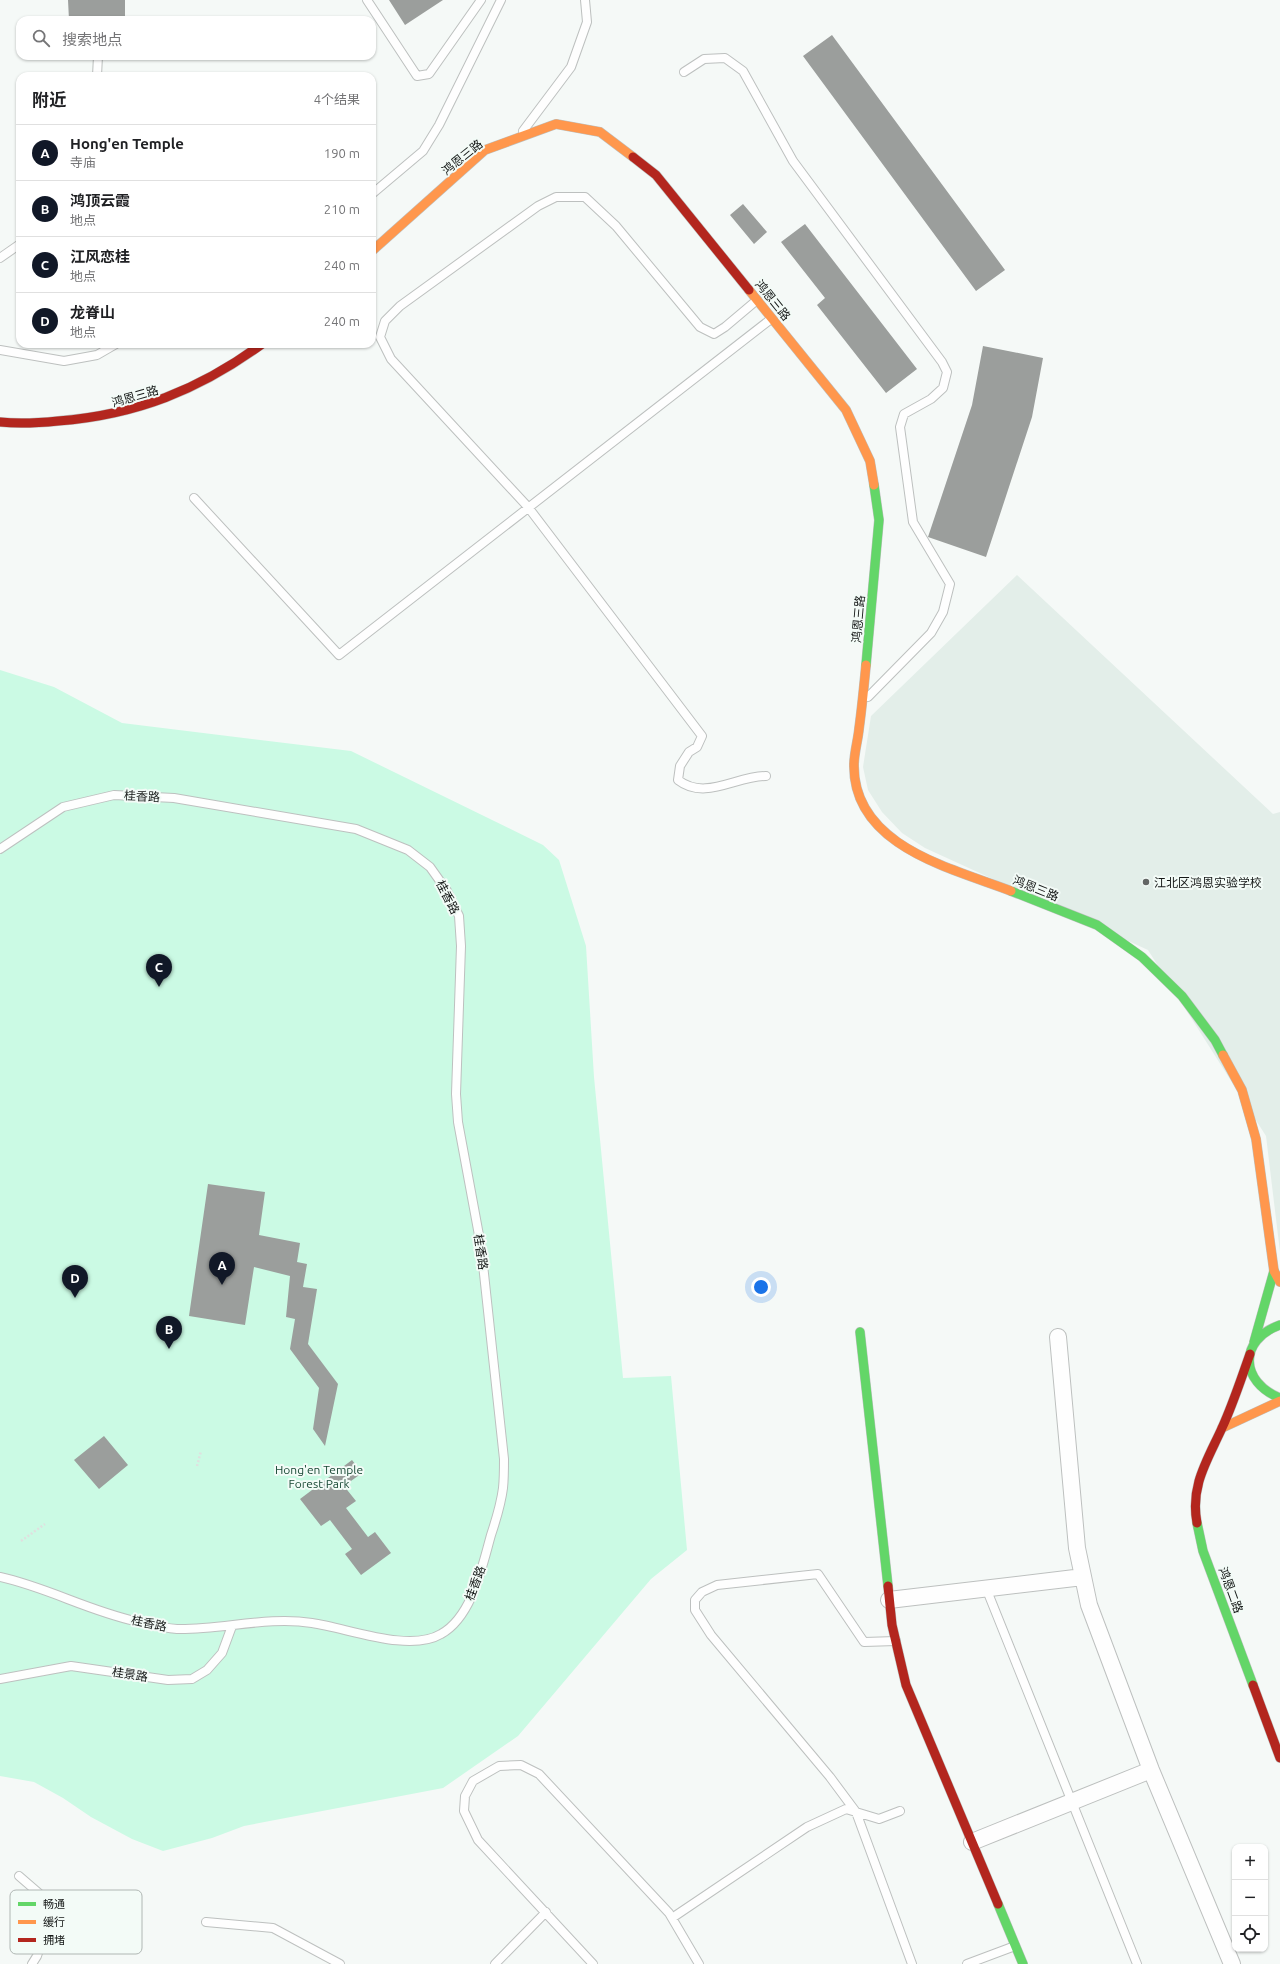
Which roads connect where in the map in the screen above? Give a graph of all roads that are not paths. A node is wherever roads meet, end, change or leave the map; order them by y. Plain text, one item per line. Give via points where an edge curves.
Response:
1 (367, 0) edge
2 (481, 0) edge
3 (501, 0) edge
4 (585, 0) edge
5 (97, 60) edge
6 (98, 72) edge
7 (684, 72) dead end
8 (518, 138) junction
9 (376, 191) edge
10 (16, 247) edge
11 (376, 247) edge
12 (0, 258) edge
13 (757, 300) junction
14 (772, 318) junction
15 (110, 348) edge
16 (256, 348) edge
17 (0, 350) edge
18 (0, 422) edge
19 (194, 498) dead end
20 (528, 507) junction
21 (863, 702) junction
22 (766, 776) dead end
23 (0, 848) edge
24 (1274, 1271) junction
25 (1280, 1282) edge
26 (1280, 1325) edge
27 (860, 1332) dead end
28 (1058, 1337) dead end
29 (1254, 1342) junction
30 (1250, 1354) junction
31 (1280, 1400) edge
32 (1222, 1428) junction
33 (0, 1577) edge
34 (1083, 1577) junction
35 (986, 1588) junction
36 (889, 1600) junction
37 (232, 1626) junction
38 (896, 1641) junction
39 (0, 1679) edge
40 (1280, 1758) edge
41 (1150, 1770) junction
42 (1072, 1802) junction
43 (900, 1811) dead end
44 (856, 1812) junction
45 (972, 1842) junction
46 (19, 1876) dead end
47 (35, 1890) edge
48 (546, 1912) junction
49 (672, 1918) junction
50 (206, 1922) dead end
51 (1015, 1946) junction
52 (38, 1954) edge
53 (32, 1964) edge
54 (340, 1964) edge
55 (495, 1964) edge
56 (593, 1964) edge
57 (700, 1964) edge
58 (912, 1964) edge
59 (967, 1964) edge
60 (1023, 1964) edge
61 (1137, 1964) edge
62 (1232, 1964) edge

1 - 2 lane via 417,76 429,74
3 - 9 lane via 439,125 423,151
4 - 8 lane via 587,22 571,66
5 - 6 lane
7 - 21 lane via 704,59 724,58 743,71 793,161 947,372 943,388 931,399 904,414 900,427 913,522 950,584 943,612 931,633
8 - 11 street, 鸿恩三路 via 485,150
8 - 13 street, 鸿恩三路 via 556,124 600,132 656,175
10 - 12 lane
13 - 14 street, 鸿恩三路
13 - 20 lane via 714,334 700,327 616,226 586,197 556,197 538,206 400,306 385,321 380,337 391,359
14 - 20 lane
14 - 21 street, 鸿恩三路 via 846,410 870,462 879,520
15 - 17 lane via 97,356 64,361
16 - 18 street, 鸿恩三路 via 209,381 164,401 113,415 63,422
19 - 20 lane via 339,655
20 - 22 lane via 702,736 697,747 689,752 680,766 678,780 687,787 706,790 752,776
21 - 24 street, 鸿恩三路 via 854,765 858,794 872,819 894,840 918,855 1097,925 1142,957 1182,996 1215,1040 1242,1090 1256,1139
23 - 37 lane, 桂香路 via 63,807 114,795 174,798 356,828 408,850 430,867 447,891 458,916 461,946 456,1094 458,1122 481,1246 504,1459 500,1507 479,1578 458,1620 442,1634 424,1641 403,1642 288,1620
24 - 25 street
24 - 29 street, 鸿恩二路
26 - 29 street via 1263,1332
27 - 36 street
28 - 34 street via 1077,1548
29 - 30 street, 鸿恩二路
30 - 31 street via 1251,1377 1261,1390
30 - 32 street, 鸿恩二路
31 - 32 street
32 - 40 street, 鸿恩二路 via 1202,1468 1194,1507 1204,1551
33 - 37 lane, 桂香路 via 134,1621 175,1629
34 - 35 street
34 - 41 street via 1089,1605
35 - 36 street
35 - 42 lane
36 - 38 street
37 - 39 lane, 桂景路 via 222,1654 207,1670 192,1679 168,1680 71,1666
38 - 44 lane via 864,1642 818,1574 717,1585 702,1592 695,1600 695,1610 711,1635 830,1777
38 - 45 street via 906,1685
41 - 42 street
41 - 62 street
42 - 45 street
42 - 61 lane
43 - 44 lane via 879,1819
44 - 49 lane via 846,1809 808,1827
44 - 58 lane
45 - 51 street
46 - 47 lane
48 - 49 lane via 478,1840 464,1811 465,1796 473,1781 499,1766 521,1765 539,1774
48 - 55 lane
48 - 56 lane
49 - 57 lane
50 - 54 lane via 272,1928
51 - 59 lane
51 - 60 street
52 - 53 lane

